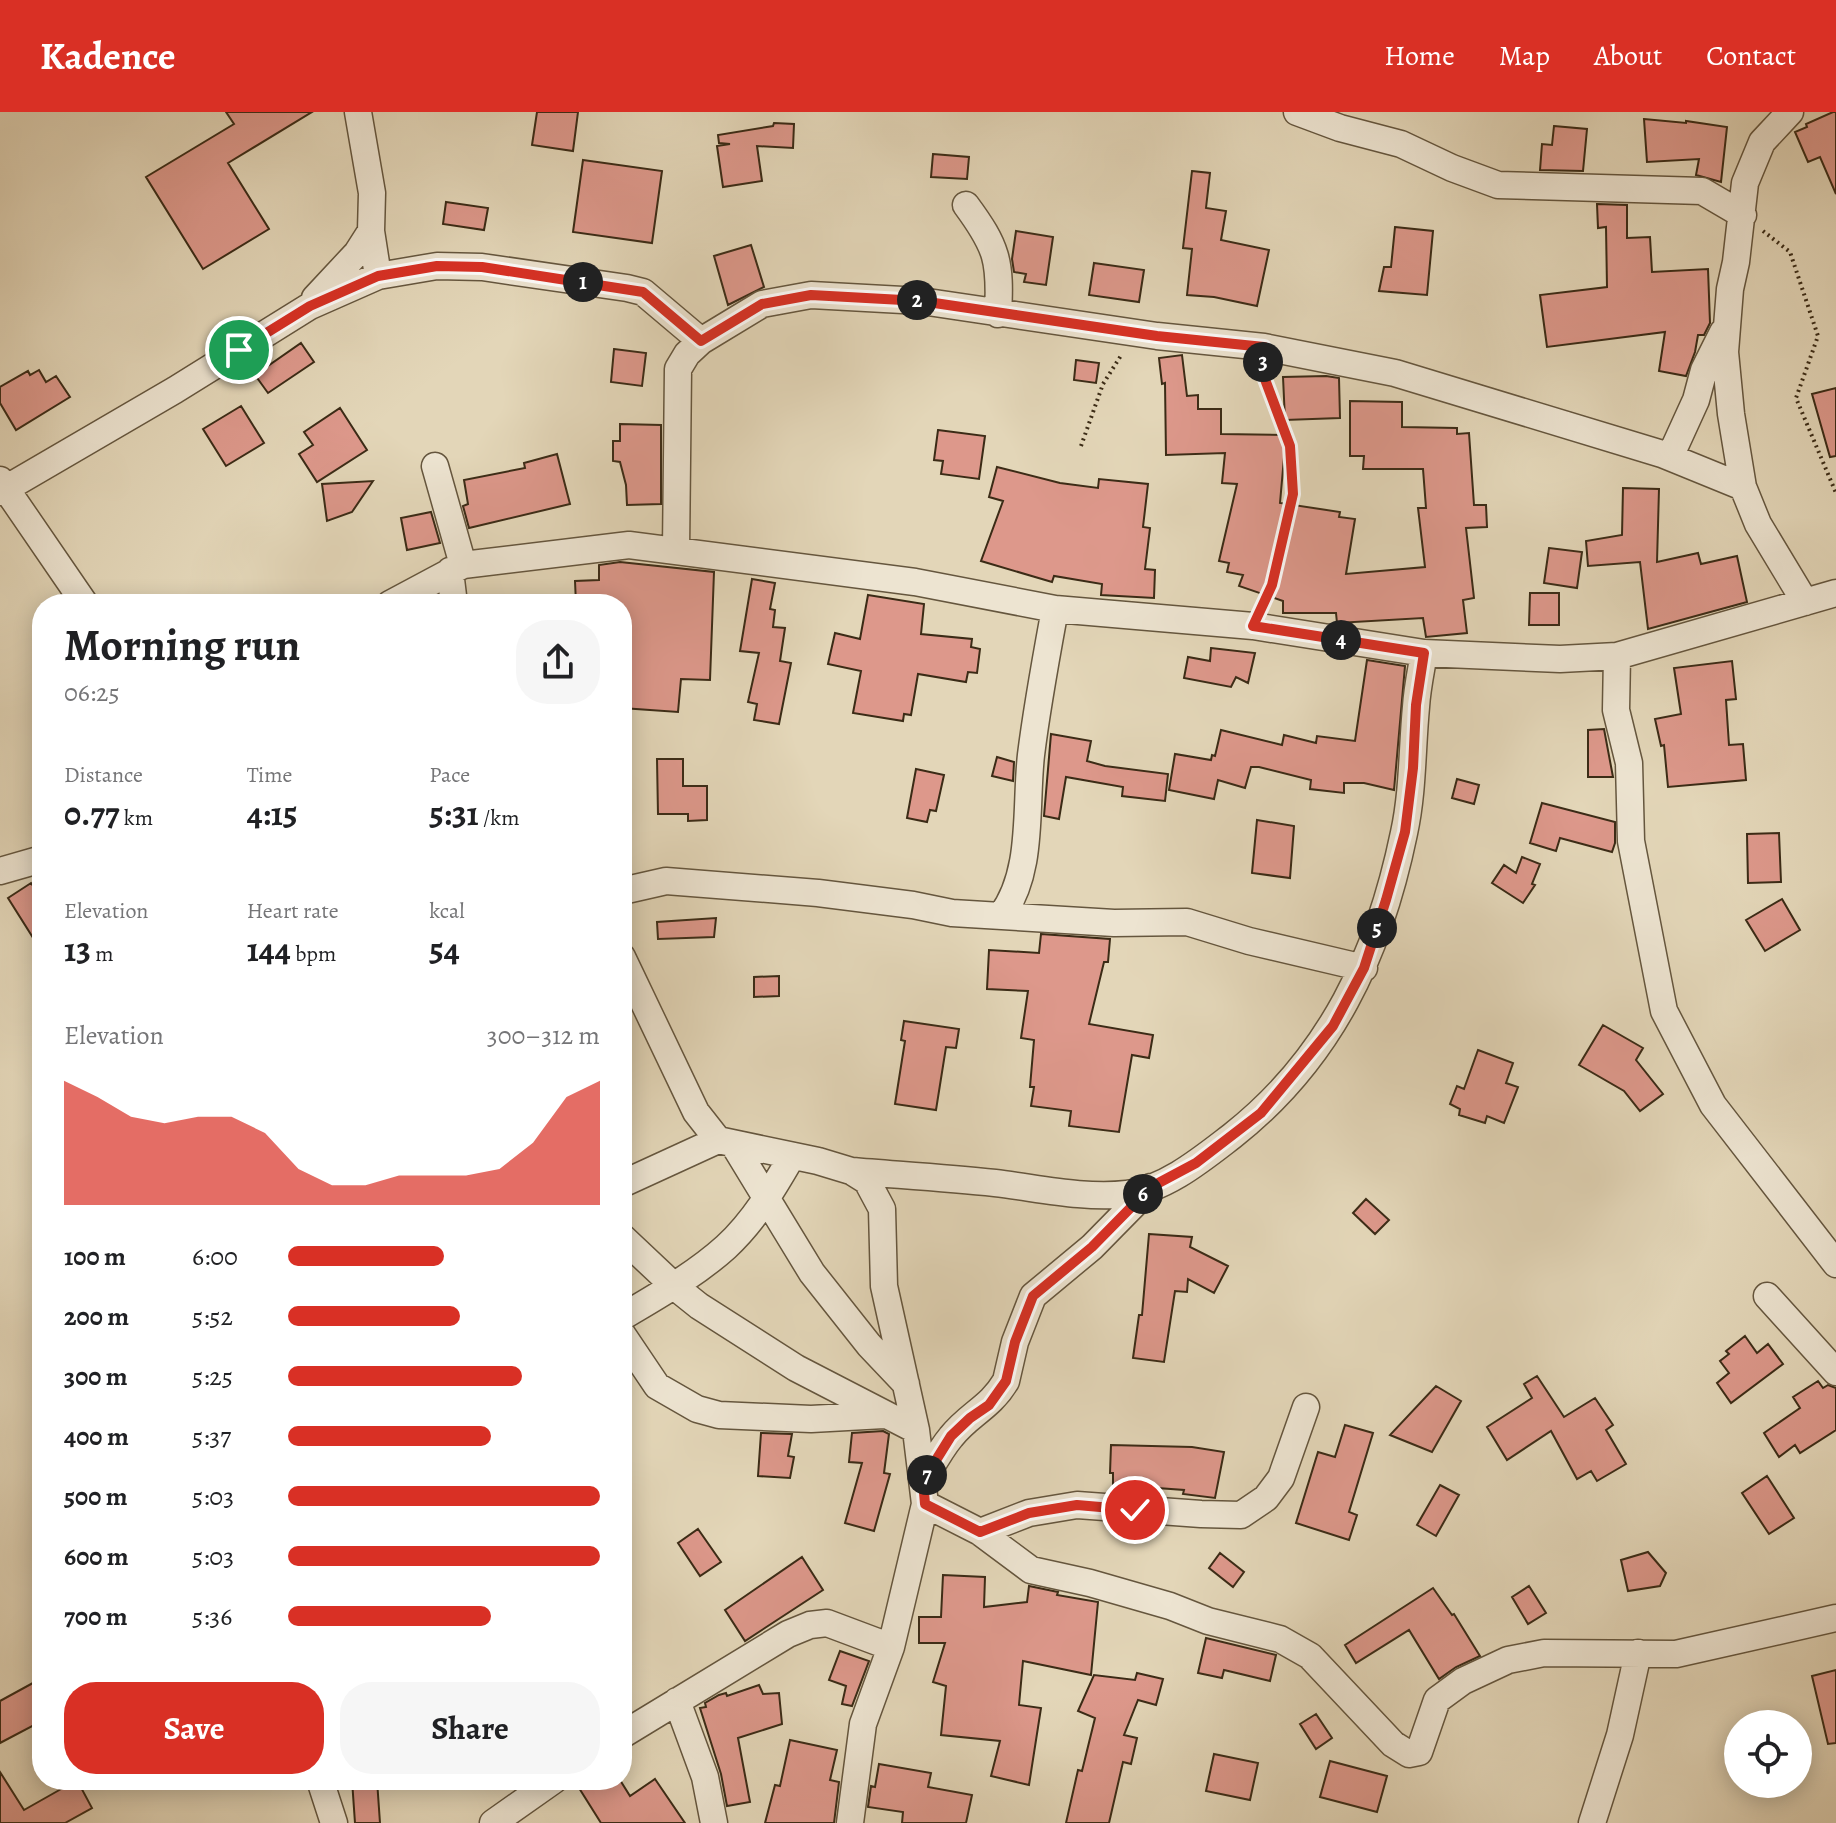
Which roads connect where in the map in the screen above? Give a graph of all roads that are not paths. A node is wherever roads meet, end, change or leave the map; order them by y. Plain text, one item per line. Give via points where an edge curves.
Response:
1 (358, 112) edge
2 (1297, 112) edge
3 (1790, 112) edge
4 (966, 205) dead end
5 (1743, 215) junction
6 (371, 231) junction
7 (378, 276) junction
8 (303, 310) junction
9 (998, 314) junction
10 (1727, 325) junction
11 (701, 341) junction
12 (1670, 457) junction
13 (435, 466) dead end
14 (3, 487) edge
15 (1743, 487) junction
16 (676, 550) junction
17 (457, 568) junction
18 (1836, 593) edge
19 (78, 594) edge
20 (409, 594) edge
21 (455, 594) edge
22 (1805, 602) junction
23 (1055, 609) junction
24 (1424, 653) junction
25 (1617, 656) junction
26 (32, 860) edge
27 (3, 862) edge
28 (632, 889) edge
29 (1001, 916) junction
30 (1364, 968) junction
31 (632, 978) edge
32 (726, 1142) junction
33 (792, 1156) junction
34 (851, 1171) junction
35 (632, 1180) edge
36 (1151, 1187) junction
37 (768, 1197) junction
38 (632, 1246) edge
39 (1836, 1264) edge
40 (674, 1286) junction
41 (1767, 1296) dead end
42 (632, 1311) edge
43 (632, 1349) edge
44 (1836, 1372) edge
45 (906, 1384) junction
46 (1306, 1407) dead end
47 (884, 1415) junction
48 (916, 1430) junction
49 (924, 1492) junction
50 (980, 1532) junction
51 (1836, 1618) edge
52 (891, 1647) junction
53 (1638, 1653) junction
54 (677, 1701) junction
55 (632, 1729) edge
56 (323, 1790) edge
57 (540, 1790) edge
58 (334, 1823) edge
59 (493, 1823) edge
60 (714, 1823) edge
61 (850, 1823) edge
62 (1592, 1823) edge

1 - 6 street via 372,193
2 - 5 street via 1401,144 1498,185 1702,191
3 - 5 street via 1753,160
4 - 9 street via 996,253
5 - 10 street
6 - 7 street
6 - 8 street via 342,271
7 - 8 street
7 - 11 street via 437,266 482,267 627,288 643,292
8 - 14 street
9 - 11 street via 921,301 811,295 762,304
9 - 12 street via 1264,347 1395,373
10 - 12 street
10 - 15 street via 1725,352
11 - 16 street via 678,369
12 - 15 street
13 - 17 street
14 - 19 street
15 - 22 street via 1758,524
16 - 17 street via 629,545
16 - 23 street via 915,582
17 - 20 street
17 - 21 street
18 - 22 street
22 - 25 street
23 - 24 street via 1253,626
23 - 29 street via 1031,757 1021,874 1014,899
24 - 25 street
24 - 30 street via 1405,832
25 - 39 street via 1616,710 1629,763 1631,841 1664,1011 1713,1105
26 - 27 street
28 - 29 street via 666,881
29 - 30 street via 1187,922
30 - 36 street via 1333,1026 1261,1113 1196,1163
31 - 32 street via 696,1112
32 - 33 street
32 - 35 street
32 - 37 street
33 - 34 street
33 - 37 street
34 - 36 street via 1100,1195
34 - 45 street via 867,1181 882,1209 884,1286
36 - 49 street via 1092,1247 1033,1296 1006,1381 989,1405 951,1436
37 - 40 street via 725,1248
37 - 45 street via 812,1273
38 - 40 street
40 - 42 street
40 - 47 street via 796,1368
41 - 44 street
43 - 47 street via 657,1386 719,1415
45 - 48 street
46 - 50 street via 1281,1478 1266,1498 1241,1515 1077,1505 1029,1513
47 - 48 street
48 - 49 street
49 - 50 street
49 - 52 street
50 - 53 street via 1031,1570 1280,1639 1310,1656 1393,1744 1409,1754 1419,1752 1437,1700 1484,1670 1544,1653
51 - 53 street via 1701,1650
52 - 54 street via 827,1623 810,1625
52 - 61 street via 863,1724
53 - 62 street via 1620,1735
54 - 55 street
54 - 60 street via 705,1777
56 - 58 street
57 - 59 street

